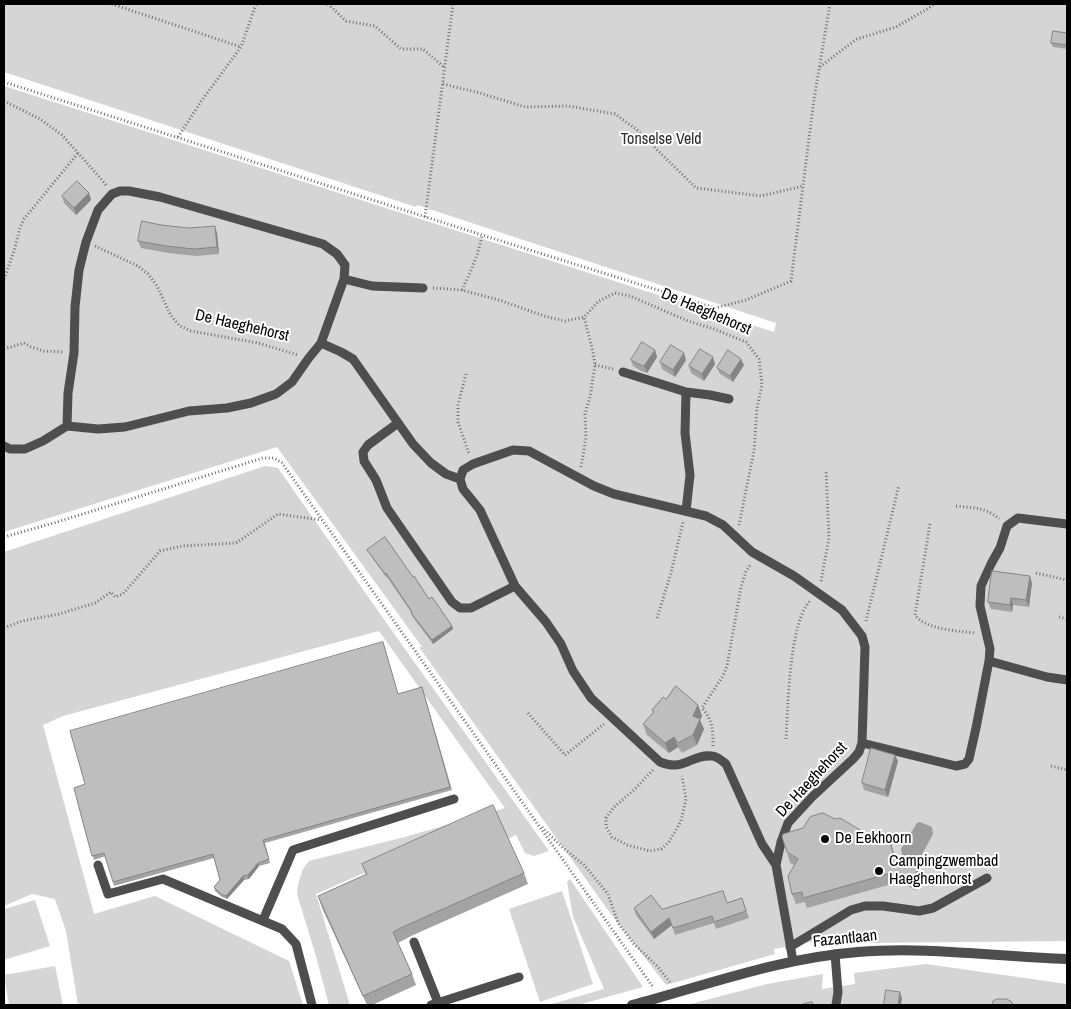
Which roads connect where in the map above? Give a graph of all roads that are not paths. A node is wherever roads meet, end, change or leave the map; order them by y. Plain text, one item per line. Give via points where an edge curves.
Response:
1 (344, 279) junction
2 (423, 288) road end
3 (321, 343) junction
4 (623, 372) road end
5 (686, 392) junction
6 (729, 399) dead end
7 (398, 423) junction
8 (67, 426) junction
9 (4, 446) edge
10 (460, 479) junction
11 (686, 511) junction
12 (1067, 524) edge
13 (515, 586) junction
14 (989, 661) junction
15 (1067, 680) edge
16 (862, 743) junction
17 (454, 800) dead end
18 (98, 865) dead end
19 (776, 865) junction
20 (987, 878) dead end
21 (263, 920) junction
22 (414, 942) dead end
23 (790, 947) junction
24 (835, 954) junction
25 (1067, 959) edge
26 (792, 961) junction
27 (519, 977) dead end
28 (436, 1004) edge
29 (312, 1005) edge
30 (632, 1005) edge
31 (836, 1005) edge

1 - 2 lane via 372,286
1 - 3 lane
1 - 8 lane via 345,265 323,244 160,197 129,191 112,194 98,210 78,270
3 - 7 lane via 353,360
3 - 8 lane via 292,382 276,394 251,403 189,411 125,427
4 - 5 lane
5 - 6 lane
5 - 11 lane via 685,433 690,475
7 - 10 lane via 431,463
7 - 13 lane via 368,445 363,452 364,461 387,508 452,602 460,608 471,608
8 - 9 lane via 25,449
10 - 11 lane via 463,470 473,464 513,450 529,451 614,494
10 - 13 lane via 463,489 480,510
11 - 16 lane, De Haeghehorst via 723,525 763,560 818,592 842,610 862,636 865,647
12 - 14 lane, De Haeghehorst via 1018,518 1007,526 981,586 980,606 990,649
13 - 19 lane, De Haeghehorst via 561,644 573,671 591,698 660,762 680,765 700,757 714,756 726,764 762,844
14 - 15 lane
14 - 16 lane, De Haeghehorst via 976,728 965,764 956,766
16 - 19 lane, De Haeghehorst via 853,759 788,823
17 - 21 lane via 293,850
18 - 21 lane via 108,894 163,879
19 - 23 lane, De Haeghehorst
20 - 23 lane via 933,908 919,911 866,906 851,910
21 - 29 lane via 282,929 296,944
22 - 28 lane
23 - 26 lane, De Haeghehorst
24 - 25 street, Fazantlaan via 910,950
24 - 26 street, Fazantlaan
24 - 31 lane
26 - 30 street, Fazantlaan
27 - 28 lane

